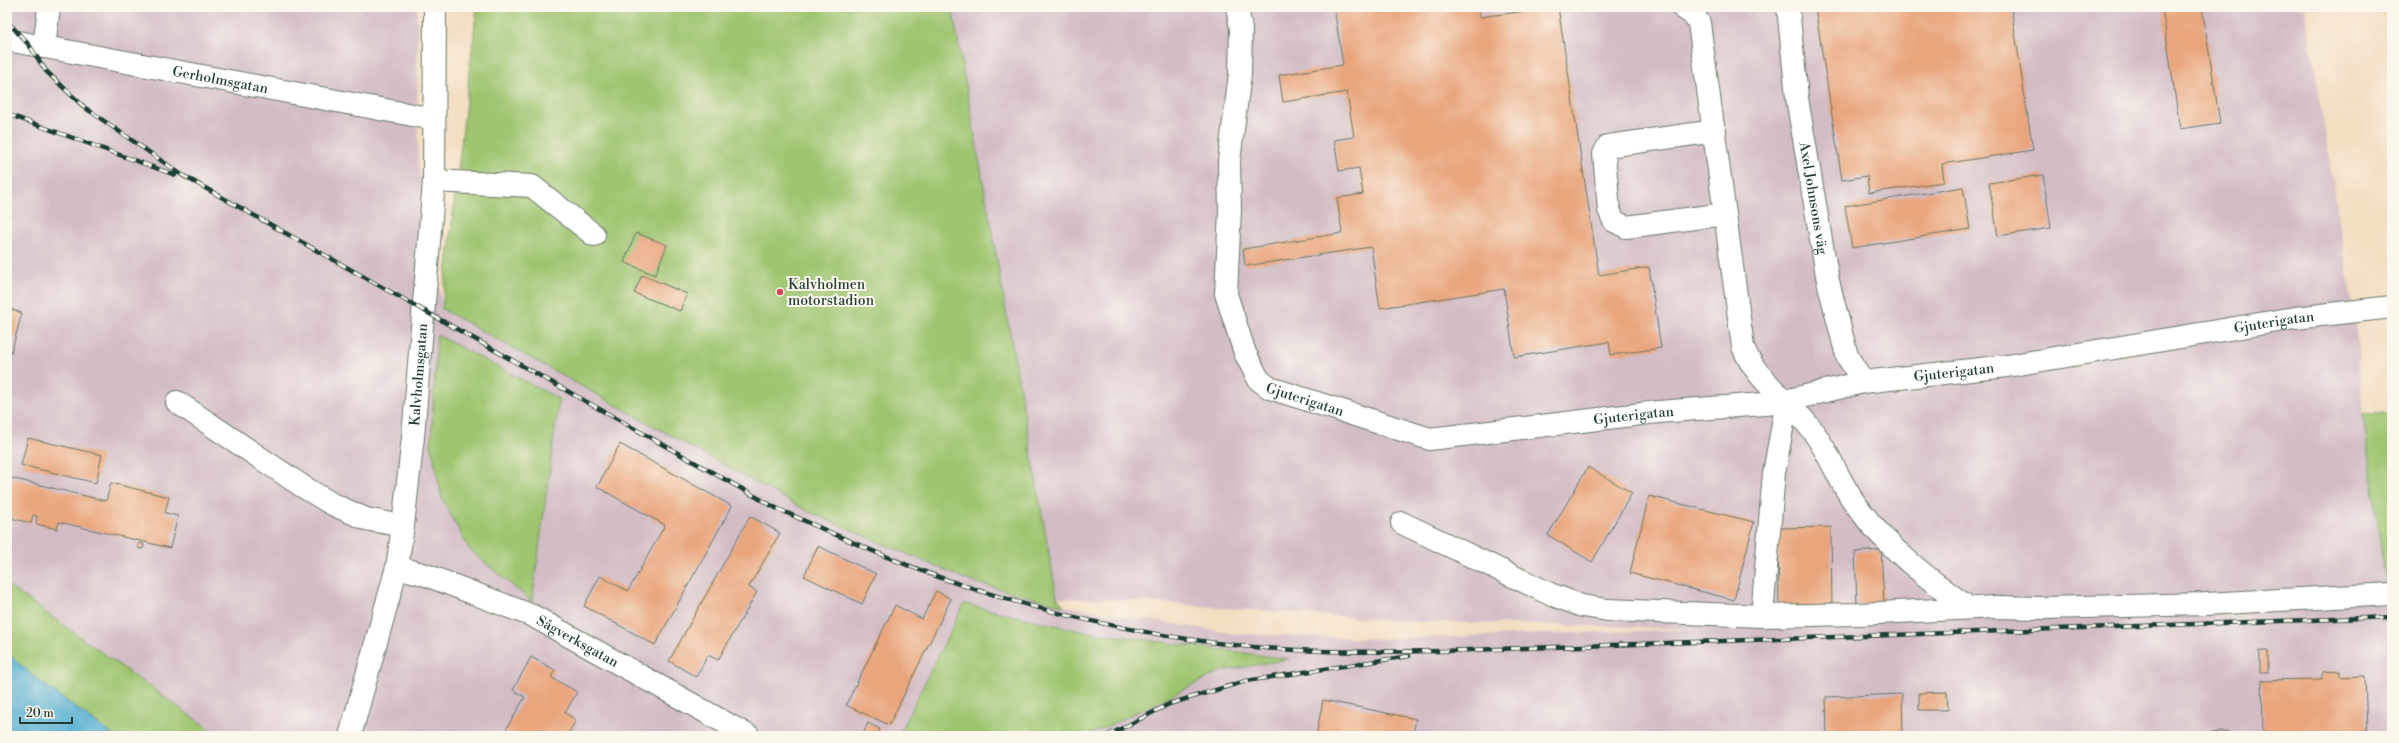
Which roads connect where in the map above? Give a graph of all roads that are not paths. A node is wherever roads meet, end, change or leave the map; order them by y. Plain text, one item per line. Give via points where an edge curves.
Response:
1 (48, 7) edge
2 (436, 7) edge
3 (1237, 7) edge
4 (1682, 7) edge
5 (1788, 7) edge
6 (7, 40) edge
7 (44, 47) junction
8 (434, 119) junction
9 (1715, 131) junction
10 (434, 181) junction
11 (1725, 214) junction
12 (594, 235) dead end
13 (2392, 307) edge
14 (1863, 382) junction
15 (1787, 401) junction
16 (177, 402) dead end
17 (1402, 523) dead end
18 (403, 526) junction
19 (397, 567) junction
20 (2392, 594) edge
21 (1969, 608) junction
22 (1762, 616) junction
23 (350, 736) edge
24 (749, 736) edge

1 - 7 street
2 - 8 street, Kalvholmsgatan
3 - 15 street, Gjuterigatan via 1240,29 1240,74 1229,161 1230,210 1226,294 1245,353 1259,380 1264,384 1430,440 1658,412
4 - 9 street via 1694,15 1699,23
5 - 14 street, Axel Johnsons väg via 1798,98 1828,281 1847,356
6 - 7 street, Gerholmsgatan
7 - 8 street, Gerholmsgatan
8 - 10 street, Kalvholmsgatan
9 - 11 street
9 - 11 street via 1608,146 1604,154 1608,210 1614,221 1626,227
10 - 12 street via 532,186
10 - 18 street, Kalvholmsgatan
11 - 15 street via 1743,347 1758,373
13 - 14 street, Gjuterigatan via 2295,318 2007,366
14 - 15 street, Gjuterigatan
15 - 21 street via 1814,431 1861,512 1885,539 1938,586
15 - 22 street via 1774,473
16 - 18 street via 332,504 366,519
17 - 22 street via 1550,594 1582,606 1650,613
18 - 19 street, Kalvholmsgatan
19 - 23 street, Kalvholmsgatan
19 - 24 street, Sågverksgatan via 426,575 533,616
20 - 21 street via 2205,604
21 - 22 street

